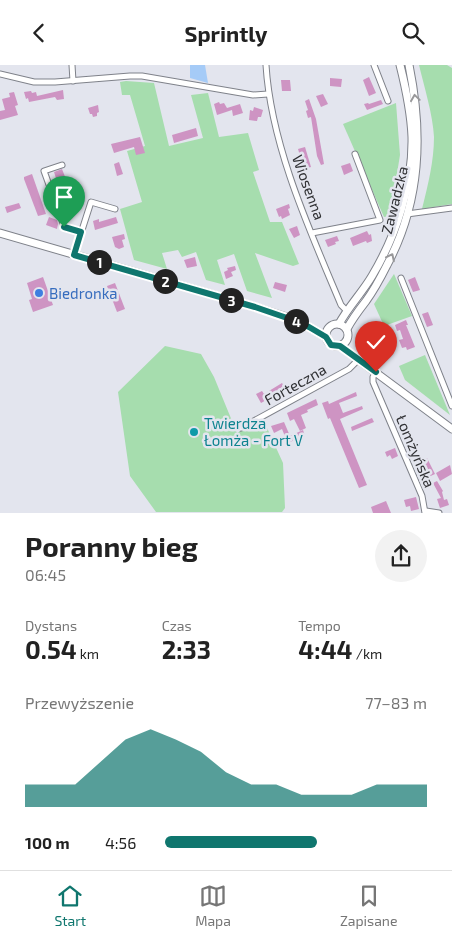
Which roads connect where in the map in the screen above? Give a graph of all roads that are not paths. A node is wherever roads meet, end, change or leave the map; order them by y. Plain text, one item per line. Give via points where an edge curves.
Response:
1 (72, 65) edge
2 (266, 65) edge
3 (374, 65) edge
4 (400, 65) edge
5 (409, 65) edge
6 (0, 74) edge
7 (73, 81) junction
8 (268, 94) junction
9 (388, 101) dead end
10 (355, 154) dead end
11 (62, 165) dead end
12 (452, 208) edge
13 (115, 209) dead end
14 (407, 214) junction
15 (81, 232) junction
16 (0, 233) edge
17 (312, 233) junction
18 (74, 255) junction
19 (376, 278) junction
20 (400, 278) dead end
21 (348, 311) junction
22 (339, 324) junction
23 (309, 327) junction
24 (328, 328) junction
25 (347, 329) junction
26 (326, 337) junction
27 (347, 340) junction
28 (340, 346) junction
29 (356, 357) junction
30 (376, 372) junction
31 (452, 406) edge
32 (241, 428) dead end
33 (452, 429) edge
34 (426, 512) edge
35 (439, 513) edge

1 - 7 street
2 - 8 street, Wiosenna
3 - 9 street
4 - 19 main road, Zawadzka via 410,119 410,165 399,217
14 -> 5 main road, Zawadzka via 416,177 418,151 418,116
6 - 7 street via 34,82
7 - 8 street via 142,76 253,95
8 - 17 street, Wiosenna via 288,168
10 - 17 street via 380,220
11 - 15 street via 44,171 64,227
12 - 14 street
13 - 15 street via 91,202
19 -> 14 main road, Zawadzka via 395,249
15 - 18 street
16 - 18 main road
17 - 21 street, Wiosenna via 340,303
18 - 23 main road via 255,307
19 - 21 main road, Zawadzka
19 - 25 main road, Zawadzka
20 - 31 street
21 - 22 main road, Zawadzka
22 - 24 main road
22 - 25 main road
23 - 24 main road
23 - 26 main road
24 - 26 main road
25 - 27 main road
26 - 28 main road via 331,345
27 - 28 main road
27 - 29 main road
28 - 29 main road
29 - 30 main road
29 - 32 street, Forteczna via 349,369
30 - 33 main road
30 - 34 street, Łomżyńska via 372,383 422,495
34 - 35 street

